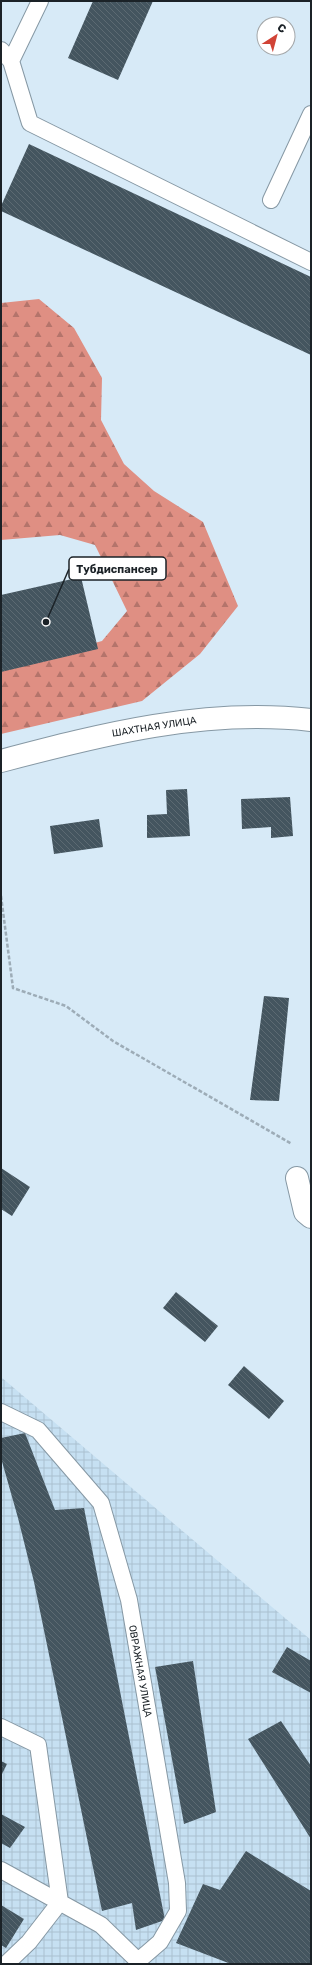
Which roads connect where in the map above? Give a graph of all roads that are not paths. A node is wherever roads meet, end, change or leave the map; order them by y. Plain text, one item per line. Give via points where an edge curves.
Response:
1 (40, 1) edge
2 (6, 55) edge
3 (311, 114) edge
4 (271, 200) dead end
5 (311, 262) edge
6 (311, 720) edge
7 (1, 761) edge
8 (297, 1178) dead end
9 (311, 1217) edge
10 (1, 1412) edge
11 (1, 1727) edge
12 (1, 1870) edge
13 (60, 1902) junction
14 (138, 1962) edge
15 (6, 1964) edge

1 - 2 lane
2 - 5 lane via 30,123
3 - 4 lane
6 - 7 main road, ШАХТНАЯ УЛИЦА via 279,716 199,719 100,735
8 - 9 main road via 306,1212
10 - 14 lane, ОВРАЖНАЯ УЛИЦА via 38,1430 101,1503 129,1600 177,1883 178,1911 160,1942
11 - 13 lane via 38,1745
12 - 13 lane
13 - 14 lane via 101,1925
13 - 15 lane via 29,1942

